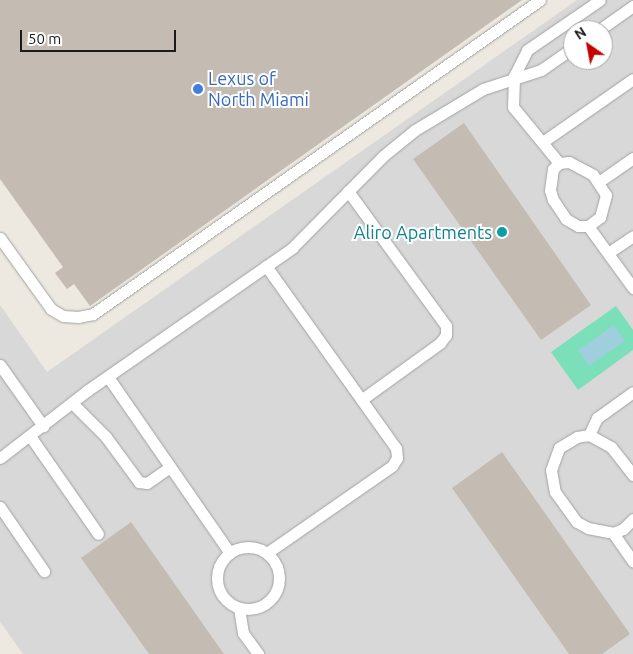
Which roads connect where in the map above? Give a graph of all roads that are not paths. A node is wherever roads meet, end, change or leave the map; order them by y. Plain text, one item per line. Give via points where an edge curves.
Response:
1 (540, 0) edge
2 (600, 0) edge
3 (633, 6) edge
4 (613, 20) edge
5 (563, 55) edge
6 (514, 76) junction
7 (633, 79) edge
8 (544, 141) junction
9 (633, 158) edge
10 (559, 163) junction
11 (600, 181) junction
12 (348, 191) junction
13 (588, 226) junction
14 (633, 236) edge
15 (0, 238) edge
16 (608, 253) junction
17 (266, 266) junction
18 (633, 288) edge
19 (0, 365) edge
20 (108, 377) junction
21 (633, 392) edge
22 (361, 400) junction
23 (73, 404) junction
24 (43, 426) junction
25 (589, 435) junction
26 (30, 436) junction
27 (0, 458) edge
28 (170, 467) junction
29 (633, 475) edge
30 (0, 507) edge
31 (633, 519) edge
32 (613, 533) junction
33 (98, 534) dead end
34 (230, 553) junction
35 (267, 553) junction
36 (633, 562) edge
37 (44, 571) dead end
38 (239, 608) junction
39 (258, 654) edge

1 - 15 lane via 93,314 70,316 52,309
2 - 6 lane via 527,50
3 - 4 lane
5 - 6 lane via 541,70
6 - 8 lane via 513,107 532,132
6 - 12 lane via 483,88 415,130
7 - 8 lane
8 - 10 lane
9 - 11 lane
10 - 11 lane via 578,165
10 - 13 lane via 550,177 553,200 566,219 578,226
11 - 13 lane via 606,195 604,206 600,216
12 - 17 lane via 307,234
12 - 22 lane via 446,326 446,335 440,343
13 - 16 lane
14 - 16 lane
16 - 18 lane
17 - 20 lane
17 - 22 lane
19 - 24 lane
20 - 23 lane
20 - 28 lane
21 - 25 lane via 598,418
22 - 35 lane via 396,448 397,458 392,466
23 - 24 lane
23 - 28 lane via 106,437 139,482 147,482
24 - 26 lane
25 - 29 lane via 611,448
25 - 32 lane via 577,437 559,448 551,470 555,492 577,522 600,532
26 - 27 lane
26 - 33 lane
28 - 34 lane
30 - 37 lane
31 - 32 lane
32 - 36 lane
34 - 35 lane via 248,547
34 - 38 lane via 218,569 218,588 223,597
35 - 38 lane via 278,568 278,587 274,596 258,608
38 - 39 lane via 243,633

